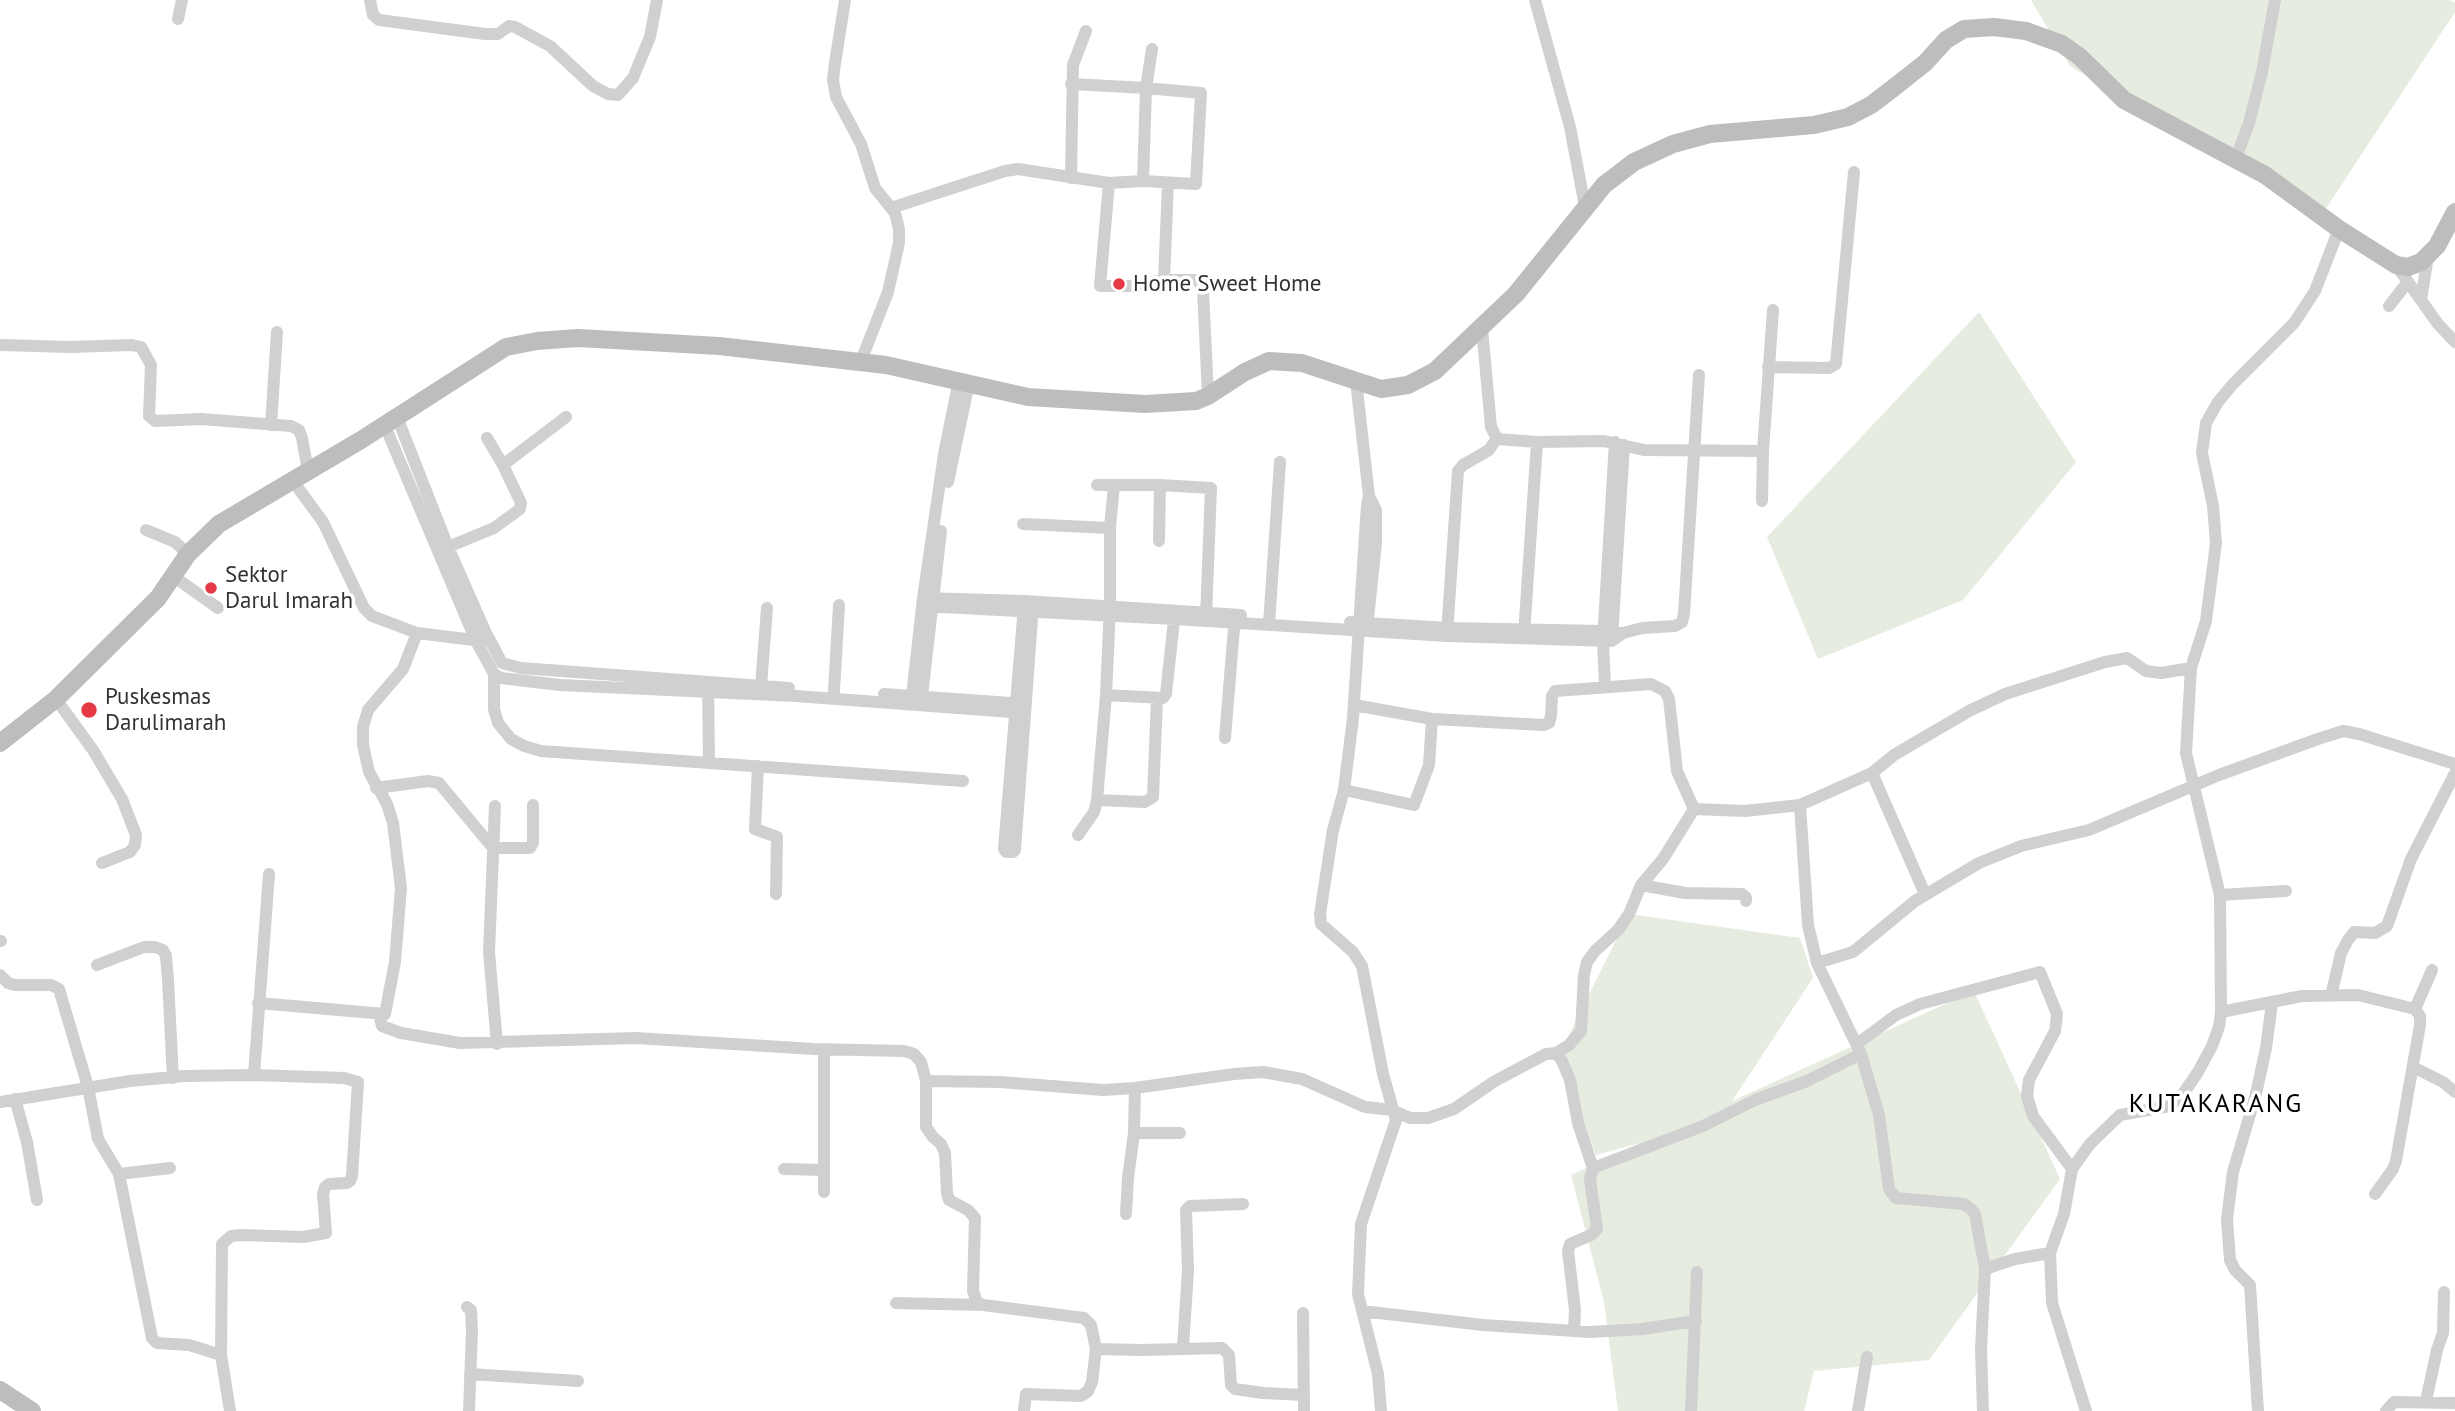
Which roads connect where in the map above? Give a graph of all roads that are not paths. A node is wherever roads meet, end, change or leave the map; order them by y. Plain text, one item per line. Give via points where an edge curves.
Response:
1 (182, 0) edge
2 (370, 0) edge
3 (657, 0) edge
4 (845, 0) edge
5 (1535, 0) edge
6 (2274, 0) edge
7 (178, 19) dead end
8 (1086, 31) dead end
9 (1152, 50) dead end
10 (1071, 84) junction
11 (1146, 88) junction
12 (2236, 158) junction
13 (1854, 172) dead end
14 (1072, 178) junction
15 (1143, 181) junction
16 (1109, 183) junction
17 (1168, 183) junction
18 (1585, 207) junction
19 (891, 208) junction
20 (2455, 212) edge
21 (2339, 229) junction
22 (2428, 256) junction
23 (2396, 265) junction
24 (1164, 280) junction
25 (2407, 283) junction
26 (2421, 300) junction
27 (2389, 306) dead end
28 (1773, 310) dead end
29 (1482, 328) junction
30 (277, 332) dead end
31 (2455, 342) edge
32 (0, 345) edge
33 (861, 362) junction
34 (1768, 367) junction
35 (1699, 375) dead end
36 (964, 382) junction
37 (1356, 382) junction
38 (1208, 396) junction
39 (566, 417) dead end
40 (391, 422) junction
41 (271, 425) junction
42 (487, 438) dead end
43 (1497, 438) junction
44 (1537, 442) junction
45 (1619, 444) junction
46 (1763, 451) junction
47 (1694, 452) junction
48 (1280, 462) dead end
49 (503, 465) junction
50 (308, 471) junction
51 (293, 481) junction
52 (1097, 485) dead end
53 (1114, 485) junction
54 (1160, 485) junction
55 (1762, 501) dead end
56 (1023, 524) dead end
57 (1110, 528) junction
58 (146, 530) dead end
59 (1159, 541) dead end
60 (448, 547) junction
61 (188, 554) junction
62 (173, 576) junction
63 (927, 602) junction
64 (839, 605) dead end
65 (1028, 607) junction
66 (218, 608) dead end
67 (767, 608) dead end
68 (1110, 611) junction
69 (1175, 614) junction
70 (1206, 616) junction
71 (1235, 619) junction
72 (1269, 620) junction
73 (1363, 627) junction
74 (1447, 632) junction
75 (417, 633) junction
76 (1524, 634) junction
77 (1611, 635) junction
78 (483, 641) junction
79 (2191, 668) junction
80 (494, 674) junction
81 (761, 686) junction
82 (708, 687) junction
83 (1605, 687) junction
84 (834, 691) junction
85 (1105, 695) junction
86 (1157, 698) junction
87 (57, 699) junction
88 (916, 701) junction
89 (1354, 705) junction
90 (1020, 709) junction
91 (1432, 719) junction
92 (1225, 738) dead end
93 (0, 743) edge
94 (709, 762) junction
95 (2455, 764) edge
96 (758, 766) junction
97 (1871, 773) junction
98 (2455, 773) edge
99 (963, 781) dead end
100 (2194, 787) junction
101 (376, 788) junction
102 (1344, 790) junction
103 (1097, 800) junction
104 (533, 805) dead end
105 (1800, 805) junction
106 (495, 806) dead end
107 (1694, 808) junction
108 (1078, 835) dead end
109 (493, 848) junction
110 (102, 863) dead end
111 (270, 874) dead end
112 (1641, 885) junction
113 (2286, 891) dead end
114 (776, 894) dead end
115 (1925, 894) junction
116 (2220, 895) junction
117 (1746, 901) dead end
118 (1817, 963) junction
119 (97, 965) dead end
120 (2432, 970) dead end
121 (0, 975) edge
122 (2331, 996) junction
123 (258, 1003) junction
124 (2272, 1003) junction
125 (2415, 1009) junction
126 (2221, 1012) junction
127 (385, 1014) junction
128 (497, 1044) junction
129 (824, 1049) junction
130 (1859, 1049) junction
131 (1556, 1053) junction
132 (2413, 1067) junction
133 (254, 1075) junction
134 (173, 1078) junction
135 (926, 1081) junction
136 (88, 1087) junction
137 (1135, 1087) junction
138 (2455, 1092) edge
139 (15, 1100) junction
140 (0, 1102) edge
141 (1392, 1110) junction
142 (1134, 1133) junction
143 (1180, 1133) dead end
144 (170, 1168) dead end
145 (1594, 1168) junction
146 (784, 1169) dead end
147 (2072, 1169) junction
148 (824, 1170) junction
149 (119, 1174) junction
150 (824, 1192) dead end
151 (2375, 1194) dead end
152 (37, 1200) dead end
153 (1243, 1205) dead end
154 (1126, 1214) dead end
155 (2050, 1253) junction
156 (1985, 1269) junction
157 (1697, 1272) dead end
158 (2444, 1292) dead end
159 (896, 1303) dead end
160 (983, 1305) junction
161 (467, 1307) dead end
162 (1362, 1311) junction
163 (1303, 1313) dead end
164 (1696, 1321) junction
165 (1574, 1331) junction
166 (2449, 1333) edge
167 (1183, 1347) junction
168 (1096, 1349) junction
169 (220, 1356) junction
170 (1867, 1357) dead end
171 (470, 1374) junction
172 (578, 1381) dead end
173 (0, 1390) edge
174 (1304, 1395) junction
175 (2426, 1401) junction
176 (2455, 1403) edge
177 (32, 1411) edge
178 (230, 1411) edge
179 (469, 1411) edge
180 (1024, 1411) edge
181 (1304, 1411) edge
182 (1381, 1411) edge
183 (1691, 1411) edge
184 (1858, 1411) edge
185 (1983, 1411) edge
186 (2086, 1411) edge
187 (2259, 1411) edge
188 (2386, 1411) edge

1 - 7 street
2 - 3 street via 376,19 391,23 485,34 515,26 550,46 593,86 618,95 634,78 650,37
4 - 19 street via 833,79 836,97 861,145 875,188
5 - 18 street via 1570,127
6 - 12 street via 2262,72
8 - 10 street
9 - 11 street
10 - 11 street
10 - 14 street
11 - 15 street
11 - 17 street via 1201,93 1196,184
12 - 18 main road via 2124,100 2062,44 2026,31 1964,29 1881,97 1848,117 1814,125 1710,134 1673,144 1634,162
12 - 21 main road
13 - 34 street via 1836,364 1829,368
14 - 16 street
14 - 19 street via 1005,171
15 - 16 street
15 - 17 street
16 - 24 street via 1100,286
17 - 24 street
18 - 29 main road via 1516,294
19 - 33 street via 899,243
20 - 22 main road
21 - 23 main road
21 - 79 street via 2315,291 2294,323 2233,384 2206,423 2202,453 2216,543 2206,621
22 - 23 main road via 2408,267
22 - 26 street
23 - 25 street
24 - 38 street via 1198,279 1203,290
25 - 26 street
25 - 27 street
26 - 31 street
28 - 34 street
29 - 37 main road via 1435,371 1408,386 1381,389
29 - 43 street via 1491,427
30 - 41 street
32 - 41 street via 141,347 150,365 149,416 155,421 201,419
33 - 36 main road
33 - 40 main road via 661,341 537,341 506,347
34 - 46 street
35 - 47 street
36 - 38 main road via 1028,397 1086,401 1145,404
36 - 63 street
37 - 38 main road via 1302,363 1269,361
37 - 73 street via 1369,496
39 - 49 street
40 - 50 main road
40 - 60 street
40 - 78 street
41 - 50 street via 299,430
42 - 49 street
43 - 44 street
43 - 74 street via 1489,450 1458,471
44 - 45 street
44 - 76 street
45 - 47 street
45 - 77 street
46 - 47 street
46 - 55 street
47 - 77 street via 1682,622
48 - 72 street
49 - 60 street via 520,509 488,532
50 - 51 main road
51 - 61 main road via 219,524
51 - 75 street via 324,522 364,608 372,616
52 - 53 street
53 - 54 street
53 - 57 street
54 - 59 street
54 - 70 street via 1211,488
56 - 57 street
57 - 68 street
58 - 61 street via 175,542
60 - 78 street
61 - 62 main road
62 - 66 street
62 - 87 main road via 158,598
63 - 65 street
63 - 88 street
64 - 84 street
65 - 68 street
65 - 90 street
67 - 81 street
68 - 69 street
68 - 85 street
69 - 70 street
69 - 86 street via 1166,694
70 - 71 street
71 - 72 street
71 - 92 street
72 - 73 street
73 - 74 street
73 - 89 street
74 - 76 street
75 - 78 street
75 - 101 street via 403,669 369,710 363,727 363,745
76 - 77 street
77 - 83 street
78 - 80 street
78 - 82 street via 508,666
79 - 97 street via 2152,672 2127,658 2117,658 2005,694 1925,736
79 - 100 street via 2186,753
80 - 82 street via 560,685
80 - 94 street via 498,723 524,746
81 - 82 street
81 - 84 street
82 - 88 street
82 - 94 street
83 - 91 street via 1555,691 1549,723 1544,725
83 - 107 street via 1651,684 1665,691 1672,711 1677,771
84 - 88 street
85 - 86 street
85 - 103 street
86 - 103 street via 1153,797 1145,802
87 - 93 main road
87 - 110 street via 116,789 136,835 130,852
88 - 90 street
89 - 91 street
89 - 102 street
90 - 90 street via 1015,849 1006,852 1004,849
91 - 102 street via 1429,765 1414,805
94 - 96 street
95 - 100 street via 2343,731
96 - 99 street
96 - 114 street via 755,830 777,837
97 - 105 street
97 - 115 street
98 - 122 street via 2411,859 2387,926 2375,933 2354,932 2342,953
100 - 115 street via 2089,830 2021,846 1979,863
100 - 116 street
101 - 109 street via 439,783
101 - 127 street via 393,822 401,888
102 - 141 street via 1321,924 1362,966
103 - 108 street
104 - 109 street via 530,848
105 - 107 street via 1745,811
105 - 118 street via 1808,925
106 - 109 street
107 - 112 street
109 - 128 street via 489,952
111 - 123 street
112 - 117 street via 1685,893 1742,894
112 - 131 street via 1618,930 1587,962 1581,1031
113 - 116 street
115 - 118 street via 1853,952
116 - 126 street
118 - 130 street
119 - 134 street via 144,947 163,950 169,980
120 - 125 street
121 - 136 street via 15,985 59,989
122 - 124 street
122 - 125 street via 2358,995
123 - 127 street
123 - 133 street
124 - 126 street
124 - 187 street via 2256,1094 2233,1172 2227,1219 2230,1260 2250,1285
125 - 132 street via 2420,1025
126 - 147 street via 2212,1046 2183,1094 2170,1106 2120,1115
127 - 128 street via 380,1018 382,1026 401,1033 460,1044
128 - 129 street via 636,1038
129 - 135 street via 914,1054
129 - 148 street
130 - 145 street via 1807,1081
130 - 147 street via 1896,1015 1920,1004 2040,972 2056,1023 2029,1080 2027,1096 2033,1116
130 - 156 street via 1879,1115 1891,1194 1971,1209
131 - 141 street via 1495,1081 1454,1109 1428,1118 1410,1118
131 - 145 street via 1570,1080 1578,1123
132 - 138 street
132 - 151 street via 2396,1161
133 - 134 street
133 - 169 street via 358,1082 352,1176 351,1181 325,1187 325,1234 241,1235 224,1241
134 - 136 street
135 - 137 street via 1103,1090
135 - 160 street via 926,1127 945,1153 949,1200 975,1218 973,1291 975,1300
136 - 139 street
136 - 149 street via 98,1139
137 - 141 street via 1263,1072 1302,1079 1365,1107
137 - 142 street
139 - 140 street
139 - 152 street
141 - 162 street via 1395,1124 1361,1224
142 - 143 street
142 - 154 street
144 - 149 street
145 - 165 street via 1590,1179 1597,1229 1570,1244 1568,1251
146 - 148 street
147 - 155 street via 2064,1214
148 - 150 street
149 - 169 street via 152,1338 157,1343 189,1345
153 - 167 street via 1190,1206 1186,1210
155 - 156 street
155 - 186 street via 2052,1303
156 - 185 street
157 - 164 street
158 - 166 street
159 - 160 street
160 - 168 street via 1084,1318 1091,1325
161 - 171 street via 472,1330
162 - 165 street
162 - 182 street via 1378,1374
163 - 174 street
164 - 165 street
164 - 183 street
166 - 175 street via 2437,1350
167 - 168 street
167 - 174 street via 1227,1351 1235,1389
168 - 180 street via 1088,1391 1081,1396 1026,1394
169 - 178 street
170 - 184 street
171 - 172 street
171 - 179 street
173 - 177 main road
174 - 181 street
175 - 176 street
175 - 188 street via 2394,1402

